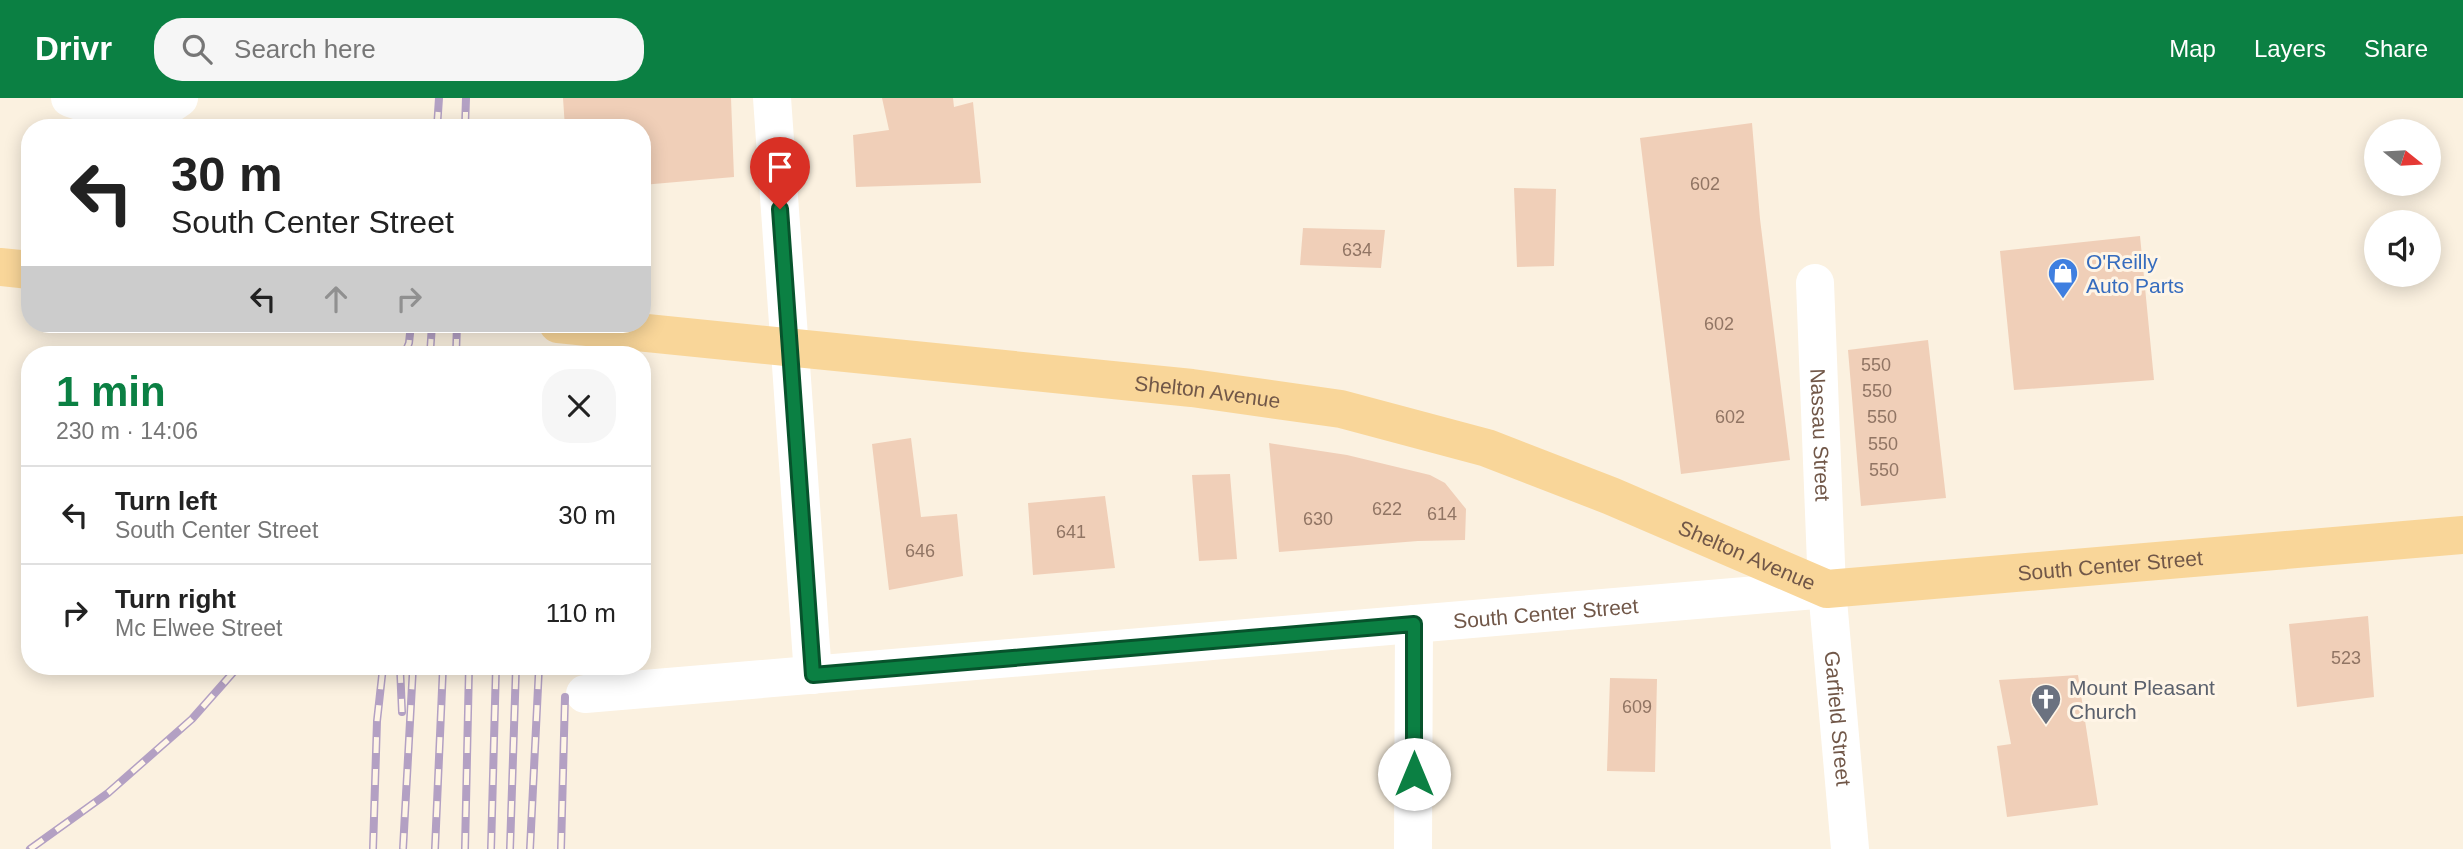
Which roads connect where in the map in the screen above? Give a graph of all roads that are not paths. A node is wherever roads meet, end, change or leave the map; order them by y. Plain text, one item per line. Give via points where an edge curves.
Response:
1 (70, 98) edge
2 (179, 98) edge
3 (772, 98) edge
4 (0, 267) edge
5 (21, 269) edge
6 (1815, 283) dead end
7 (649, 333) edge
8 (790, 347) junction
9 (2463, 535) edge
10 (1827, 589) junction
11 (1414, 624) junction
12 (813, 675) junction
13 (585, 694) dead end
14 (1413, 849) edge
15 (1850, 849) edge

1 - 2 street via 103,109 160,111
3 - 8 street
4 - 5 main road
6 - 10 street, Nassau Street
7 - 8 main road, Shelton Avenue
8 - 10 main road, Shelton Avenue via 1192,388 1341,409 1487,448
8 - 12 street
9 - 10 main road, South Center Street
10 - 11 street, South Center Street
10 - 15 street, Garfield Street
11 - 12 street, South Center Street
11 - 14 street
12 - 13 street, South Center Street

